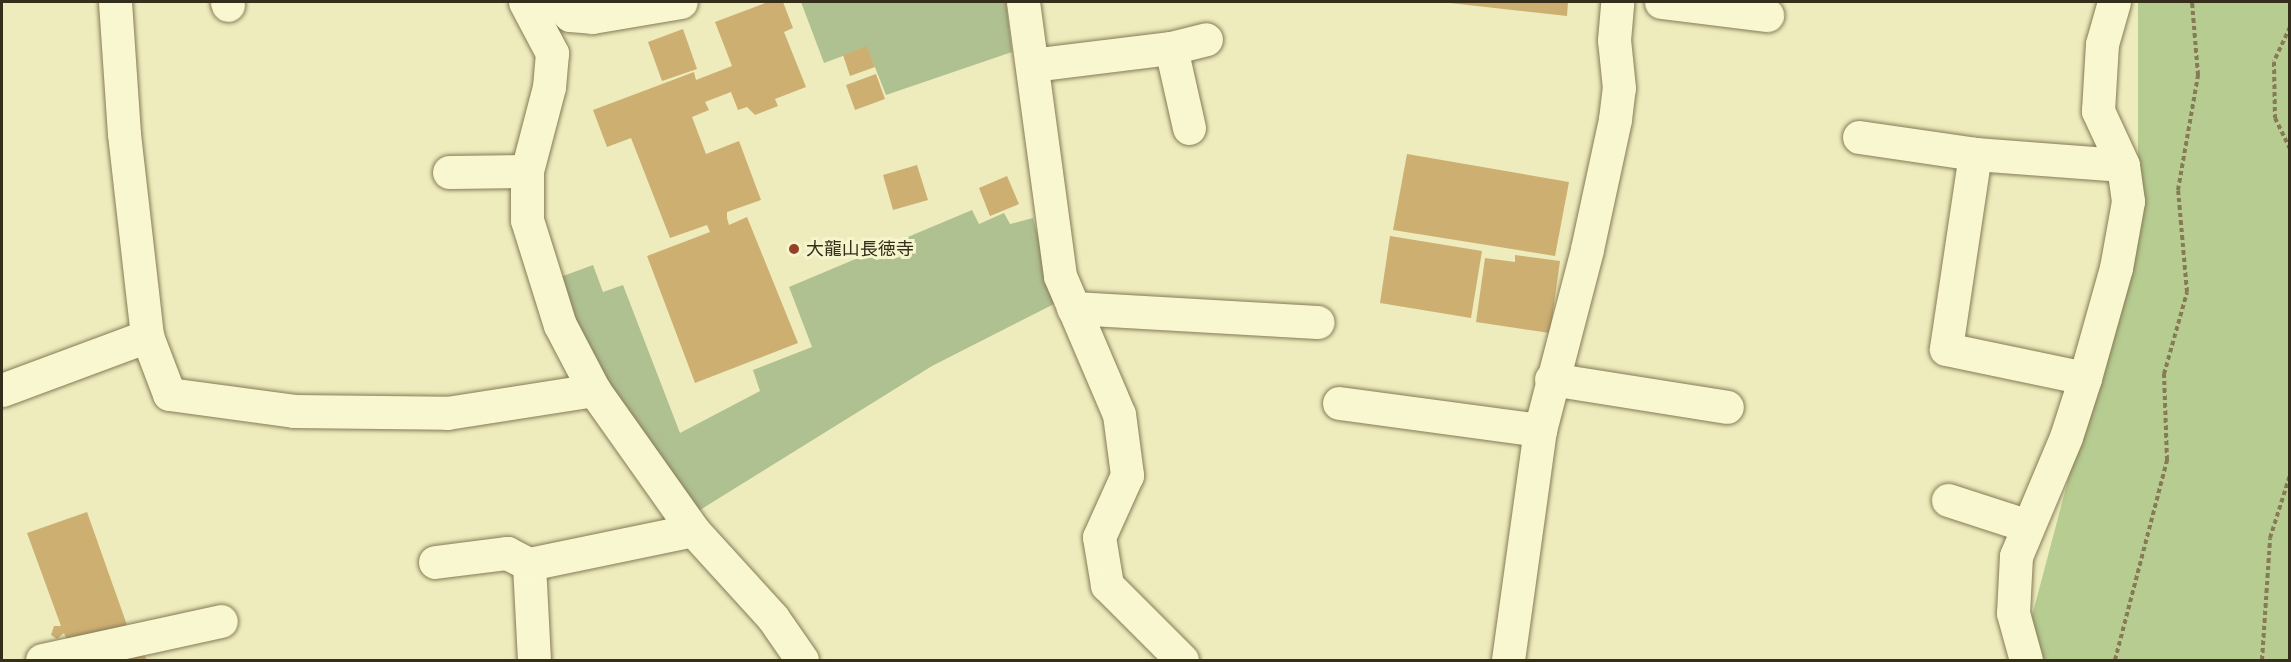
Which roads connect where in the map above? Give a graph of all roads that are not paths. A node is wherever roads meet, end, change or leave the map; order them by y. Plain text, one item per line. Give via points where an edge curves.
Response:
1 (115, 2) edge
2 (525, 2) edge
3 (557, 2) edge
4 (681, 2) edge
5 (1023, 2) edge
6 (1617, 2) edge
7 (1661, 2) edge
8 (2114, 2) edge
9 (1767, 15) dead end
10 (1206, 39) dead end
11 (1171, 48) junction
12 (1032, 65) junction
13 (1189, 128) dead end
14 (1859, 137) dead end
15 (1975, 154) junction
16 (2123, 165) junction
17 (527, 171) junction
18 (448, 172) dead end
19 (1073, 308) junction
20 (1318, 322) dead end
21 (147, 336) junction
22 (2085, 378) junction
23 (1551, 379) junction
24 (2, 390) edge
25 (594, 390) junction
26 (1339, 403) dead end
27 (1727, 407) dead end
28 (1540, 430) junction
29 (1948, 500) dead end
30 (2028, 526) junction
31 (693, 530) junction
32 (435, 562) dead end
33 (529, 564) junction
34 (221, 621) dead end
35 (42, 660) edge
36 (534, 660) edge
37 (802, 660) edge
38 (1182, 660) edge
39 (1508, 660) edge
40 (2026, 660) edge

1 - 21 street via 124,134
2 - 17 street via 552,53 549,87
3 - 4 street via 570,15 592,17
5 - 12 street
6 - 23 street via 1614,40 1619,88 1615,119 1587,249
7 - 9 street
8 - 16 street via 2102,44 2098,111
10 - 11 street
11 - 12 street
11 - 13 street
12 - 19 street via 1060,276
14 - 15 street
15 - 16 street
15 - 22 street via 1946,350
16 - 22 street via 2128,201 2116,268
17 - 18 street
17 - 25 street via 527,220 560,325
19 - 20 street
19 - 38 street via 1119,414 1127,475 1099,537 1107,585
21 - 24 street
21 - 25 street via 169,394 283,410 447,413
22 - 30 street via 2066,437
23 - 27 street
23 - 28 street
25 - 31 street
26 - 28 street
28 - 39 street
29 - 30 street
30 - 40 street via 2016,556 2013,614
31 - 33 street
31 - 37 street via 773,618
32 - 33 street via 507,553
33 - 36 street
34 - 35 street

